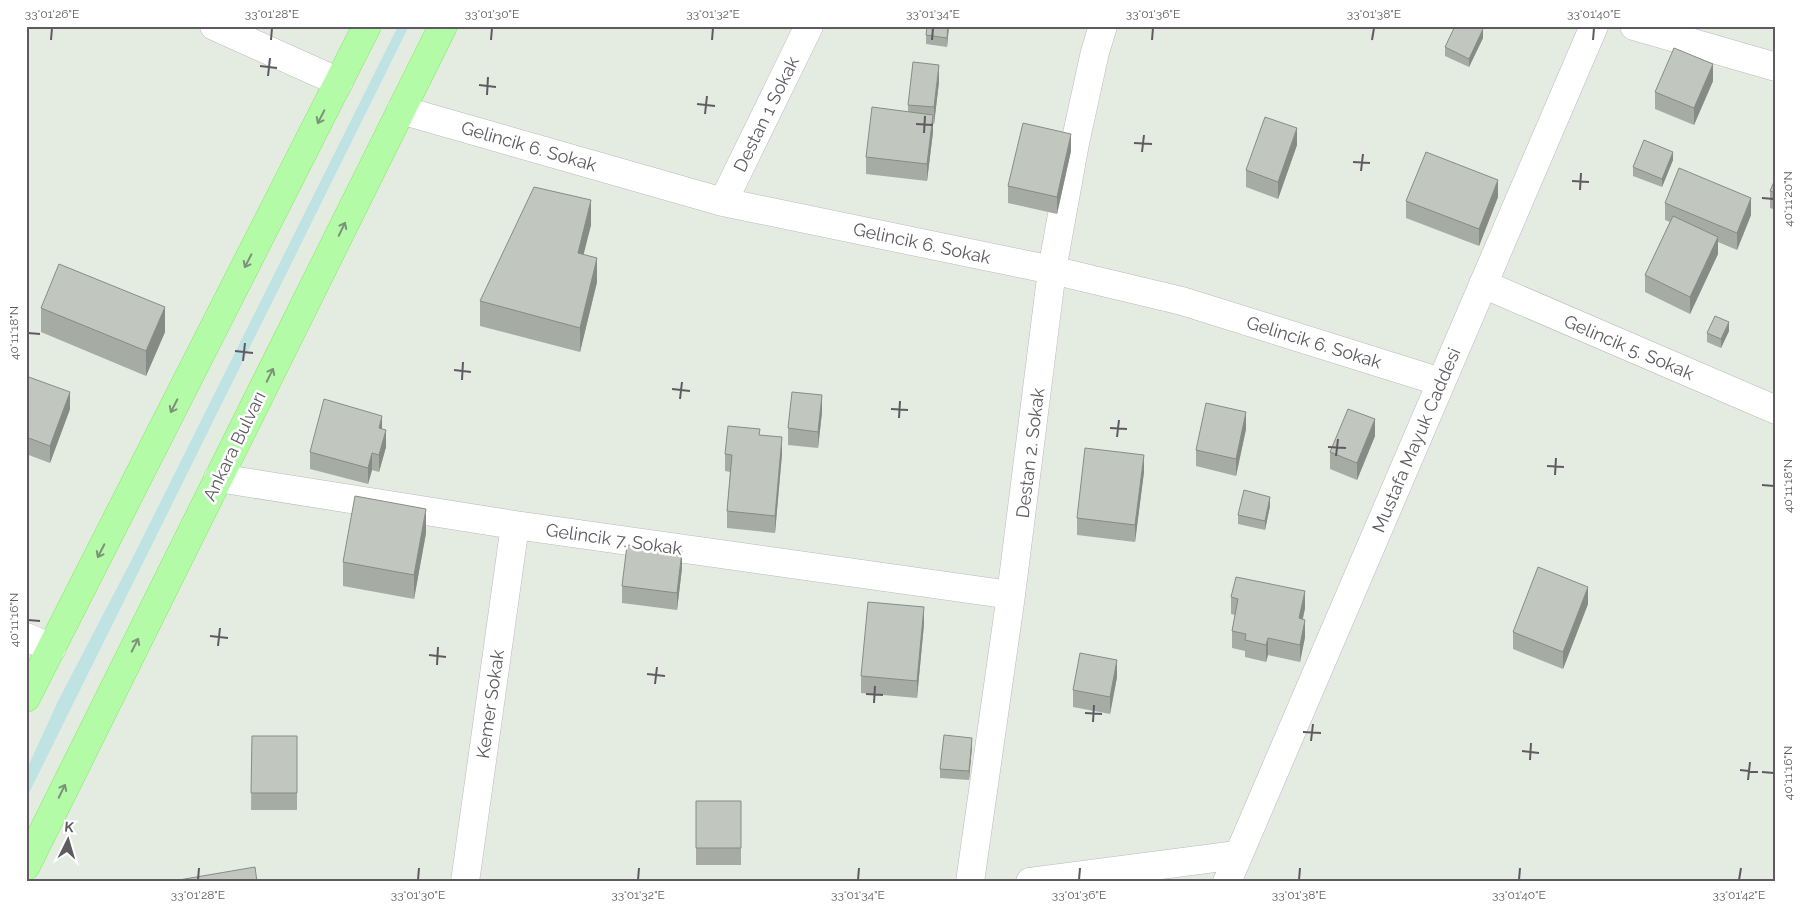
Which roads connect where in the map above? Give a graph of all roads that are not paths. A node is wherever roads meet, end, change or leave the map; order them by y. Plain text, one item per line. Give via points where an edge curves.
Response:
1 (214, 26) edge
2 (367, 26) edge
3 (443, 26) edge
4 (809, 26) edge
5 (1104, 26) edge
6 (1594, 26) edge
7 (1634, 26) edge
8 (1776, 67) edge
9 (339, 82) junction
10 (401, 110) junction
11 (724, 202) junction
12 (1052, 270) junction
13 (1483, 284) junction
14 (1441, 382) junction
15 (1776, 410) edge
16 (218, 478) junction
17 (515, 525) junction
18 (1011, 594) junction
19 (26, 637) edge
20 (52, 648) junction
21 (26, 698) edge
22 (1237, 855) junction
23 (26, 866) edge
24 (465, 882) edge
25 (970, 882) edge
26 (1030, 882) edge
27 (1227, 882) edge

1 - 9 street
2 - 9 main road
3 - 10 main road, Ankara Bulvarı
4 - 11 street, Destan 1 Sokak
5 - 12 street, Destan 2. Sokak via 1075,142
6 - 13 street, Mustafa Mayuk Caddesi
7 - 8 street
9 -> 20 main road
10 - 11 street, Gelincik 6. Sokak
16 -> 10 main road, Ankara Bulvarı
11 - 12 street, Gelincik 6. Sokak
12 - 14 street, Gelincik 6. Sokak via 1182,301
12 - 18 street, Destan 2. Sokak
13 - 14 street, Mustafa Mayuk Caddesi
13 - 15 street, Gelincik 5. Sokak
14 - 22 street, Mustafa Mayuk Caddesi
16 - 17 street, Gelincik 7. Sokak
23 -> 16 main road, Ankara Bulvarı
17 - 18 street, Gelincik 7. Sokak
17 - 24 street, Kemer Sokak
18 - 25 street, Destan 2. Sokak
19 - 20 street
20 - 21 main road
22 - 26 street
22 - 27 street, Mustafa Mayuk Caddesi

